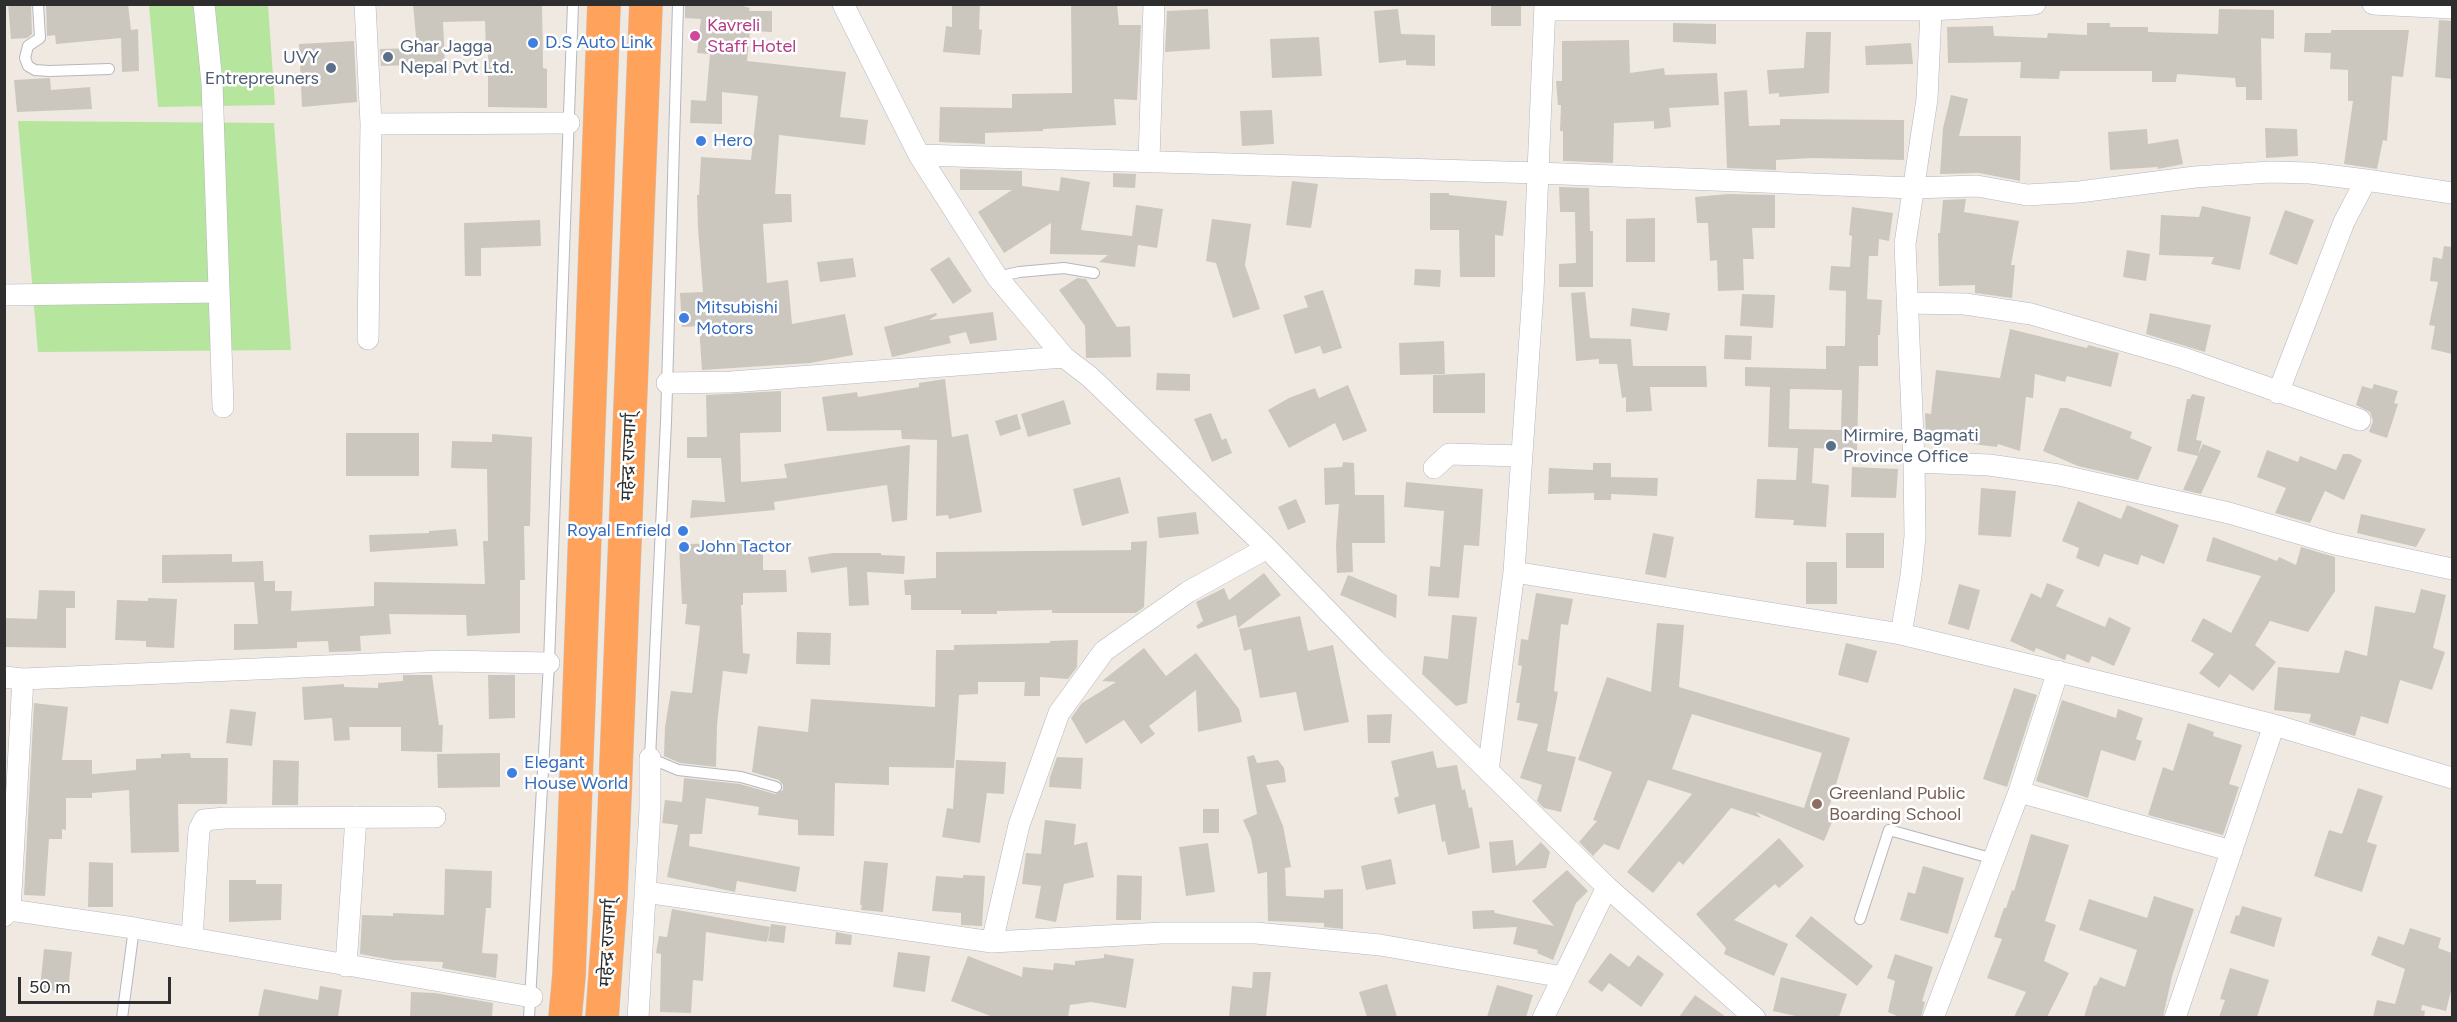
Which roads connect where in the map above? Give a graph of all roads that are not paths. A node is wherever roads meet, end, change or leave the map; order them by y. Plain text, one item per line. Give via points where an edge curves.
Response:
1 (38, 4) edge
2 (204, 4) edge
3 (365, 4) edge
4 (573, 4) edge
5 (604, 4) edge
6 (646, 4) edge
7 (678, 4) edge
8 (843, 4) edge
9 (1154, 4) edge
10 (2035, 4) edge
11 (2373, 4) edge
12 (2010, 5) edge
13 (2421, 5) edge
14 (1545, 7) edge
15 (1869, 7) edge
16 (2452, 8) edge
17 (1931, 10) junction
18 (109, 69) dead end
19 (569, 123) junction
20 (370, 124) junction
21 (919, 155) junction
22 (1149, 160) junction
23 (1539, 173) junction
24 (2366, 180) junction
25 (1912, 188) junction
26 (2452, 193) edge
27 (1094, 273) dead end
28 (997, 277) junction
29 (219, 292) junction
30 (4, 295) edge
31 (1907, 303) junction
32 (369, 339) dead end
33 (1064, 357) junction
34 (667, 383) junction
35 (2278, 393) junction
36 (224, 406) dead end
37 (2360, 420) dead end
38 (1522, 456) junction
39 (1914, 462) junction
40 (1434, 468) dead end
41 (1267, 548) junction
42 (2452, 569) edge
43 (1514, 572) junction
44 (1901, 634) junction
45 (549, 663) junction
46 (2058, 670) junction
47 (14, 678) edge
48 (2274, 725) junction
49 (650, 758) junction
50 (1488, 771) junction
51 (2452, 778) edge
52 (776, 787) dead end
53 (2019, 792) junction
54 (356, 817) junction
55 (435, 817) dead end
56 (2232, 851) junction
57 (1994, 859) junction
58 (1607, 887) junction
59 (645, 892) junction
60 (7, 913) edge
61 (1860, 919) dead end
62 (134, 928) junction
63 (192, 938) junction
64 (992, 942) junction
65 (346, 966) junction
66 (1563, 977) junction
67 (531, 1007) edge
68 (1746, 1015) edge
69 (122, 1017) edge
70 (565, 1017) edge
71 (602, 1017) edge
72 (638, 1017) edge
73 (1543, 1017) edge
74 (1933, 1017) edge
75 (2175, 1017) edge

1 - 18 lane via 40,38 28,46 28,66 35,70
2 - 29 street via 212,83
3 - 20 street
4 - 19 lane
5 - 70 highway, महेन्द्र राज्मार्ग्
6 - 71 highway, महेन्द्र राज्मार्ग् via 611,894
7 - 34 lane
8 - 21 street
9 - 22 street
10 - 12 street
11 - 13 street
12 - 17 street
13 - 16 street
14 - 15 street
14 - 23 street
15 - 17 street
17 - 25 street via 1927,99
19 - 20 street
19 - 45 lane
20 - 32 street
21 - 22 street
21 - 28 street
22 - 23 street
23 - 25 street
23 - 38 street
24 - 25 street via 2270,172 2027,195 1977,186
24 - 26 street
24 - 35 street via 2344,222
25 - 31 street via 1905,244
27 - 28 lane via 1064,268
28 - 33 street
29 - 30 street
29 - 36 street
31 - 35 street via 1965,304 2031,314 2183,358
31 - 39 street
33 - 34 street via 731,382
33 - 41 street via 1090,377
34 - 49 lane
35 - 37 street
38 - 40 street via 1449,454
38 - 43 street
39 - 42 street via 1989,465 2059,475
39 - 44 street via 1914,546
41 - 50 street
41 - 64 street via 1188,592 1104,651 1059,712 1019,825
43 - 44 street
43 - 50 street
44 - 46 street
45 - 47 street via 443,661
45 - 67 lane
46 - 48 street
46 - 53 street
47 - 60 street
48 - 51 street
48 - 56 street
49 - 52 lane via 678,770 741,777
49 - 59 street
50 - 58 street
53 - 56 street
53 - 57 street
54 - 55 street
54 - 63 street via 204,820 199,830
54 - 65 street
56 - 75 street
57 - 61 lane via 1889,830
57 - 74 street
58 - 66 street
58 - 68 street
59 - 64 street
59 - 72 street
60 - 62 street
62 - 63 street
62 - 69 lane
63 - 65 street
64 - 66 street via 1162,933 1256,933 1380,945
65 - 67 street
66 - 73 street

